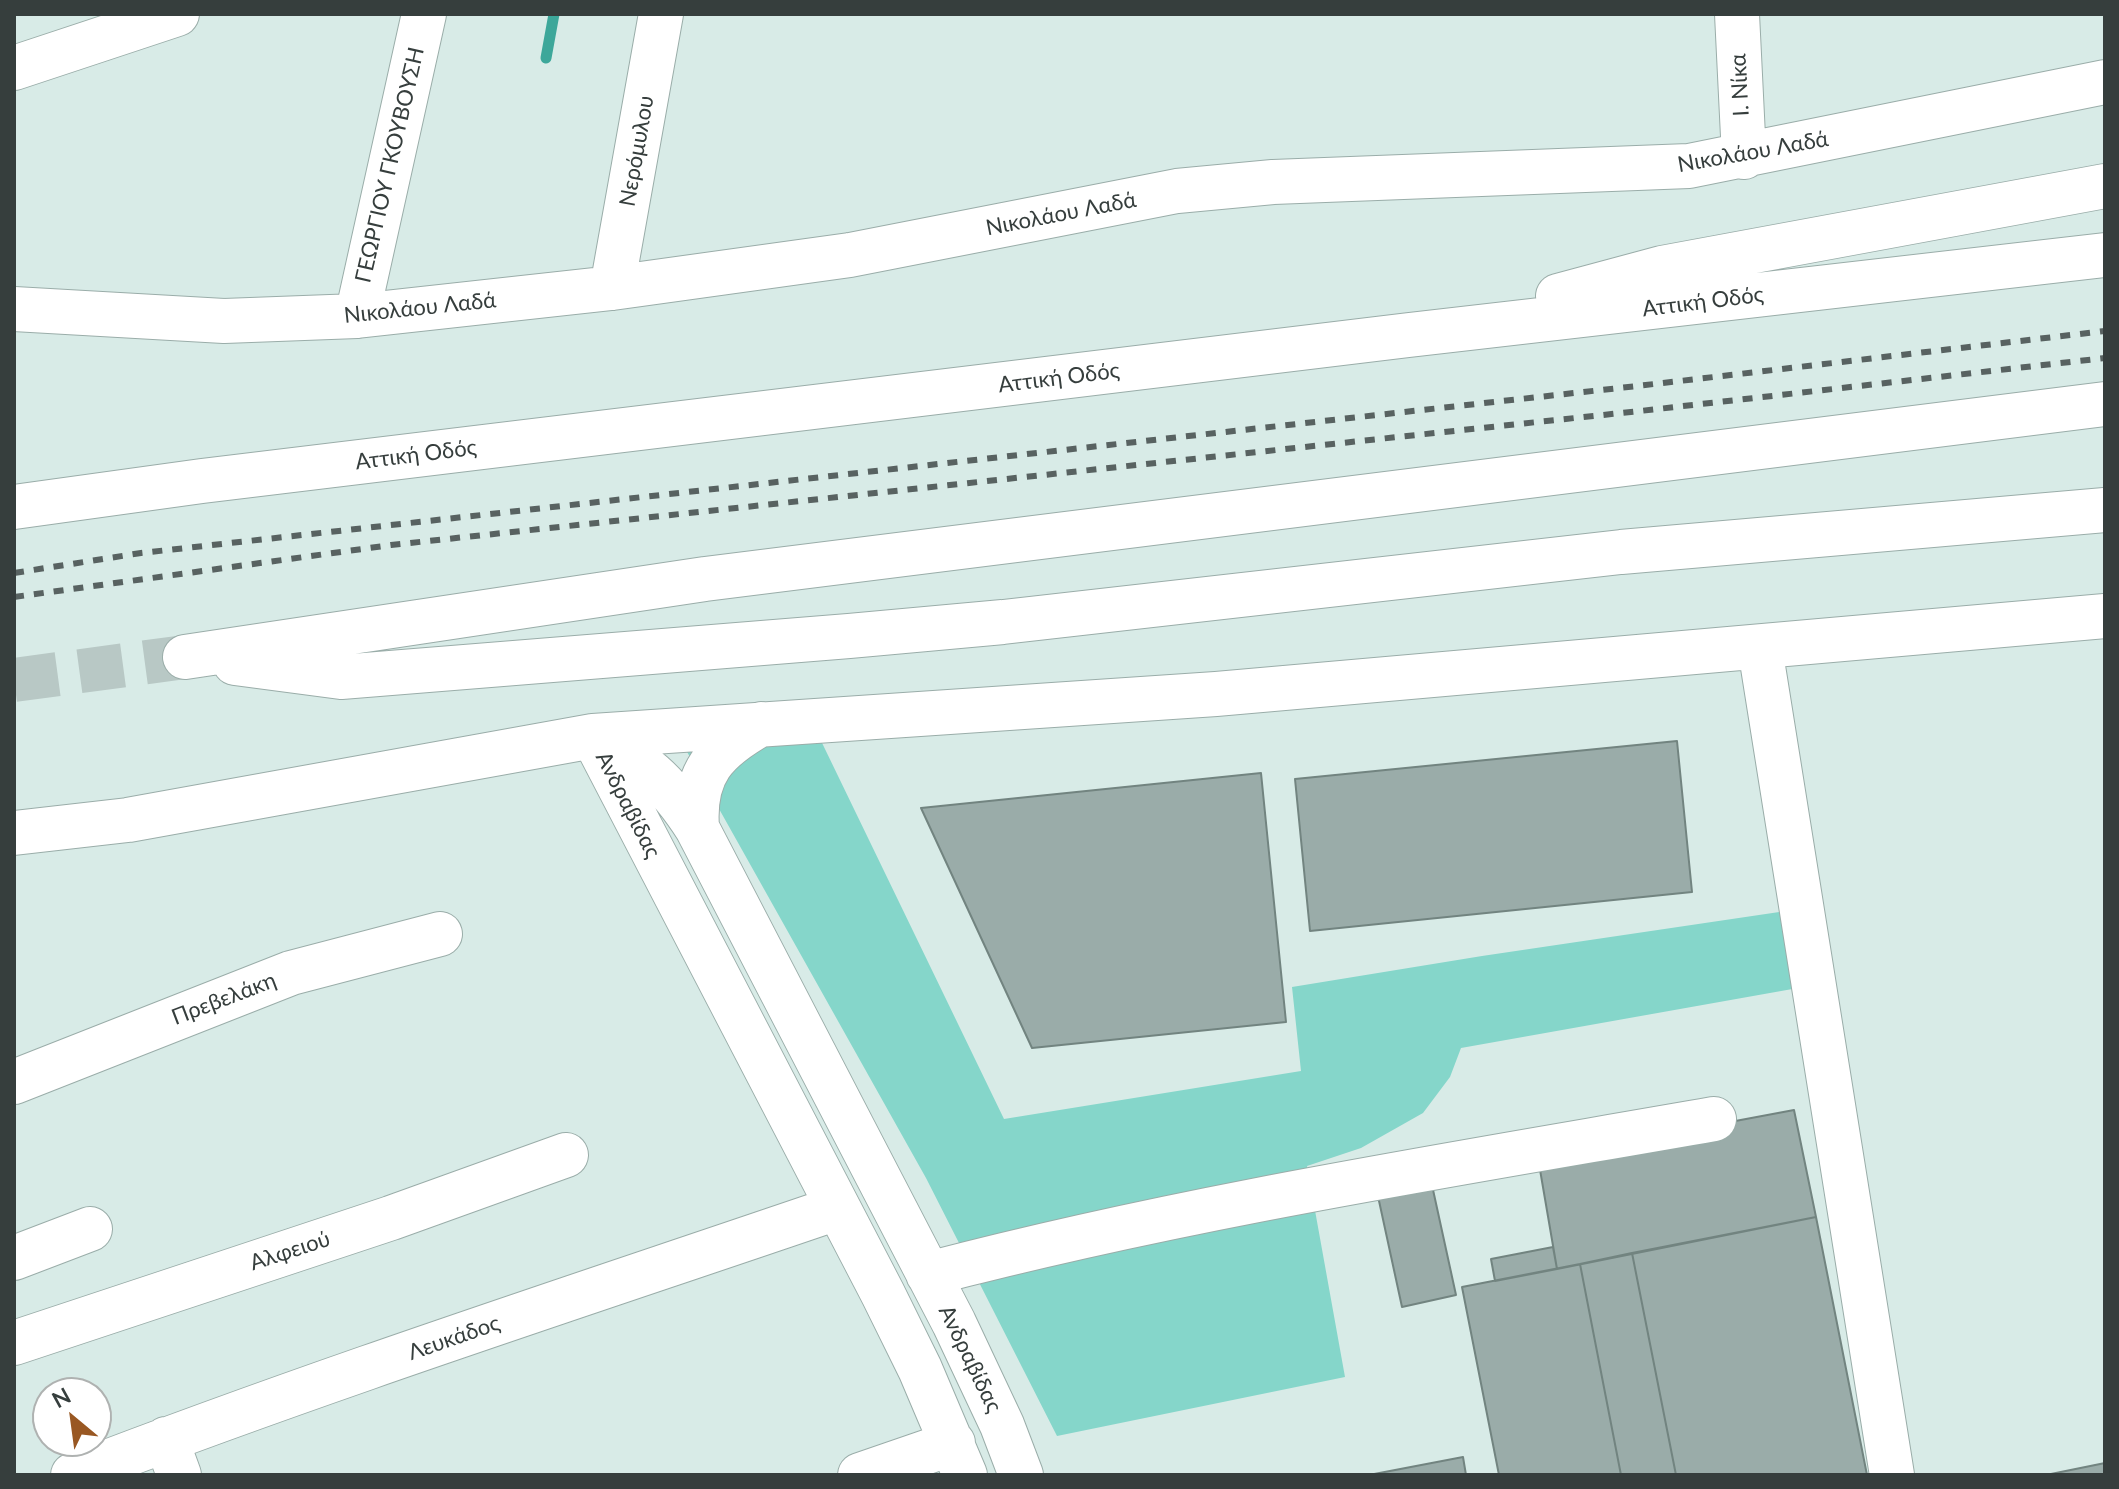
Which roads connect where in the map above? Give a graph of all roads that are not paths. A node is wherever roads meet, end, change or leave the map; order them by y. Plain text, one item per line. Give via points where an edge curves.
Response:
1 (177, 14) edge
2 (424, 14) edge
3 (661, 14) edge
4 (1737, 14) edge
5 (14, 68) edge
6 (2105, 82) edge
7 (1744, 157) junction
8 (2105, 186) edge
9 (2105, 255) edge
10 (612, 288) junction
11 (14, 309) edge
12 (357, 316) junction
13 (1409, 335) junction
14 (2105, 404) edge
15 (14, 507) edge
16 (2105, 510) edge
17 (2105, 616) edge
18 (1760, 648) junction
19 (762, 723) junction
20 (593, 736) junction
21 (697, 828) junction
22 (14, 833) edge
23 (440, 934) dead end
24 (14, 1082) edge
25 (1714, 1119) dead end
26 (566, 1155) dead end
27 (837, 1208) junction
28 (90, 1229) dead end
29 (14, 1258) edge
30 (928, 1274) junction
31 (14, 1343) edge
32 (172, 1457) edge
33 (959, 1459) edge
34 (73, 1475) edge
35 (860, 1475) edge
36 (1021, 1475) edge
37 (1892, 1475) edge

1 - 5 main road
2 - 12 main road, ΓΕΩΡΓΙΟΥ ΓΚΟΥΒΟΥΣΗ
3 - 10 main road, Νερόμυλου
4 - 7 main road, Ι. Νίκα
6 - 7 main road, Νικολάου Λαδά
7 - 10 main road, Νικολάου Λαδά via 1689,166 1273,182 1177,191 850,255
8 - 13 main road via 1662,268
9 - 13 main road, Αττική Οδός
10 - 12 main road, Νικολάου Λαδά
11 - 12 main road, Νικολάου Λαδά via 224,321
13 - 15 main road, Αττική Οδός
14 - 16 main road via 705,579 185,657 357,676 972,625 1621,552
17 - 18 main road
18 - 19 main road via 1216,694
18 - 37 main road
19 - 20 main road
19 - 21 main road via 713,758 700,782
20 - 21 main road, Ανδραβίδας via 653,772
20 - 22 main road via 128,820
20 - 27 main road, Ανδραβίδας
21 - 30 main road, Ανδραβίδας
23 - 24 main road, Πρεβελάκη via 291,973
25 - 30 main road via 1336,1185 1090,1234
26 - 31 main road, Αλφειού
27 - 32 main road, Λευκάδος
27 - 33 main road, Ανδραβίδας via 920,1369
28 - 29 main road
30 - 36 main road, Ανδραβίδας via 977,1370
32 - 34 main road, Λευκάδος
33 - 35 main road

